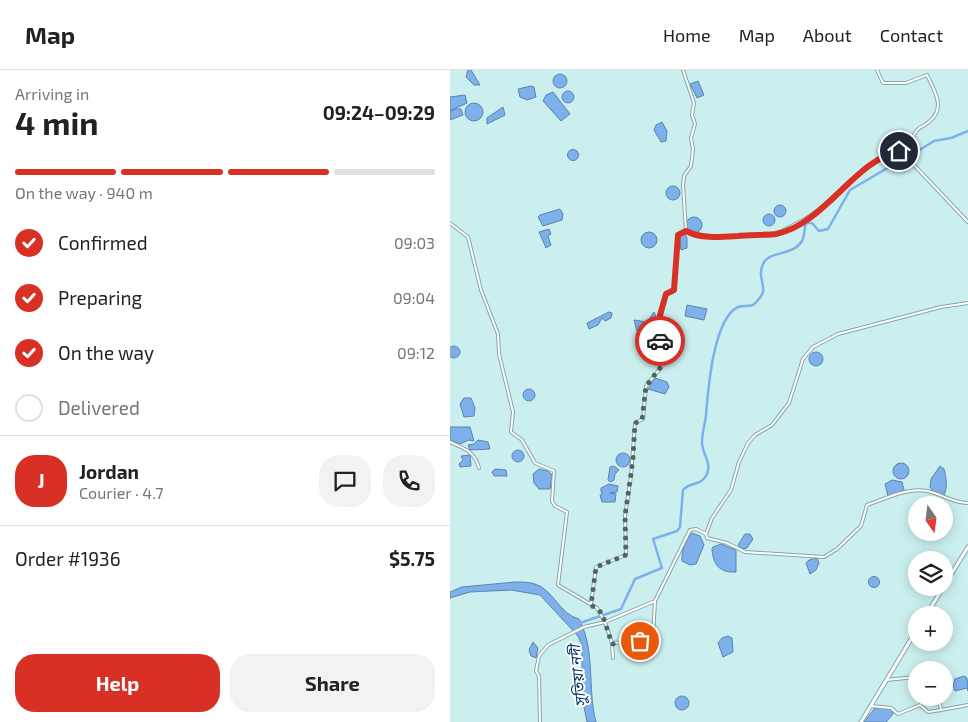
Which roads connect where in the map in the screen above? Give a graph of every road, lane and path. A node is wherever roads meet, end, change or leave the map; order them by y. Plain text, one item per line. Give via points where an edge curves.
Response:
1 (682, 70) edge
2 (877, 70) edge
3 (909, 149) junction
4 (968, 222) edge
5 (450, 223) edge
6 (686, 231) junction
7 (968, 303) edge
8 (450, 442) edge
9 (479, 468) dead end
10 (968, 503) edge
11 (706, 534) junction
12 (968, 547) edge
13 (953, 571) edge
14 (655, 601) junction
15 (591, 605) junction
16 (605, 622) junction
17 (612, 644) junction
18 (908, 644) edge
19 (613, 658) dead end
20 (908, 678) edge
21 (886, 680) junction
22 (968, 705) edge
23 (871, 706) junction
24 (940, 706) edge
25 (941, 710) junction
26 (540, 722) edge
27 (861, 722) edge

1 - 6 street via 694,103 695,124 691,138 691,166 684,176 683,185
2 - 3 street via 882,83 906,83 927,75 933,84 939,102 937,111 932,120 917,130
3 - 4 street via 914,165
3 - 6 street via 879,159 849,182 833,200 776,234 722,237 693,235
5 - 15 street via 468,236 481,290 498,334 499,354 513,412 511,432 522,440 535,462 554,472 552,501 567,512 558,585
6 - 15 street via 678,235 674,290 666,294 661,310 663,364 646,386 642,420 635,423 625,516 626,555 596,567
7 - 11 street via 838,334 813,347 803,359 789,403 772,425 755,435 748,444 731,490 715,511
8 - 9 street via 468,450 477,459
10 - 11 street via 954,502 923,491 867,505 861,526 824,557 745,552 707,538
11 - 14 street via 696,528 690,530
12 - 13 main road
14 - 16 street
14 - 17 street via 653,636
15 - 16 street via 602,613
16 - 17 street
16 - 26 street via 584,627 548,645 536,665
17 - 19 street
18 - 21 main road
20 - 21 street
21 - 23 main road
22 - 25 street
23 - 25 street via 891,708 898,714 920,705 928,712
23 - 27 main road
24 - 25 street

